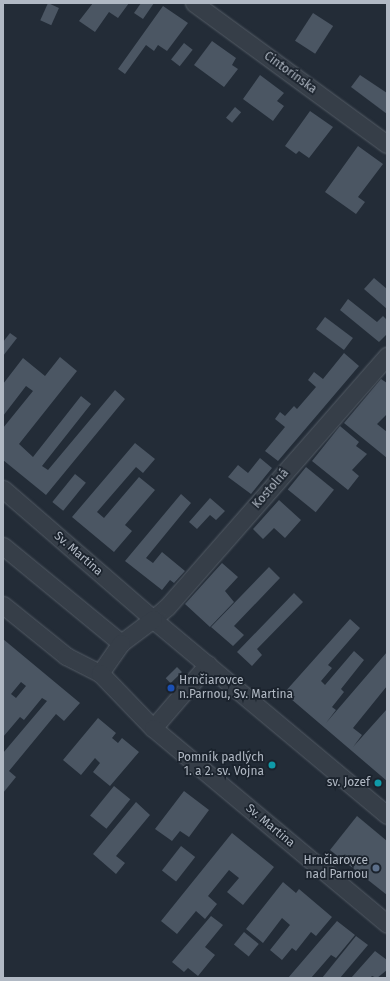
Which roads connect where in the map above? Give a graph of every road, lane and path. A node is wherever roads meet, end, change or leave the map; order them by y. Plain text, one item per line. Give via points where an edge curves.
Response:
1 (194, 3) edge
2 (387, 144) edge
3 (387, 356) edge
4 (3, 489) edge
5 (3, 546) edge
6 (3, 605) edge
7 (153, 619) junction
8 (121, 643) junction
9 (208, 664) junction
10 (100, 673) junction
11 (153, 728) junction
12 (387, 815) edge
13 (387, 924) edge

1 - 2 street, Cintorínska
3 - 7 street, Kostolná via 167,607
4 - 7 street, Sv. Martina
5 - 8 street
6 - 10 street, Sv. Martina via 66,656
7 - 8 street
7 - 9 street, Sv. Martina
8 - 10 street
9 - 11 street
9 - 12 street, Sv. Martina
10 - 11 street, Sv. Martina
11 - 13 street, Sv. Martina

